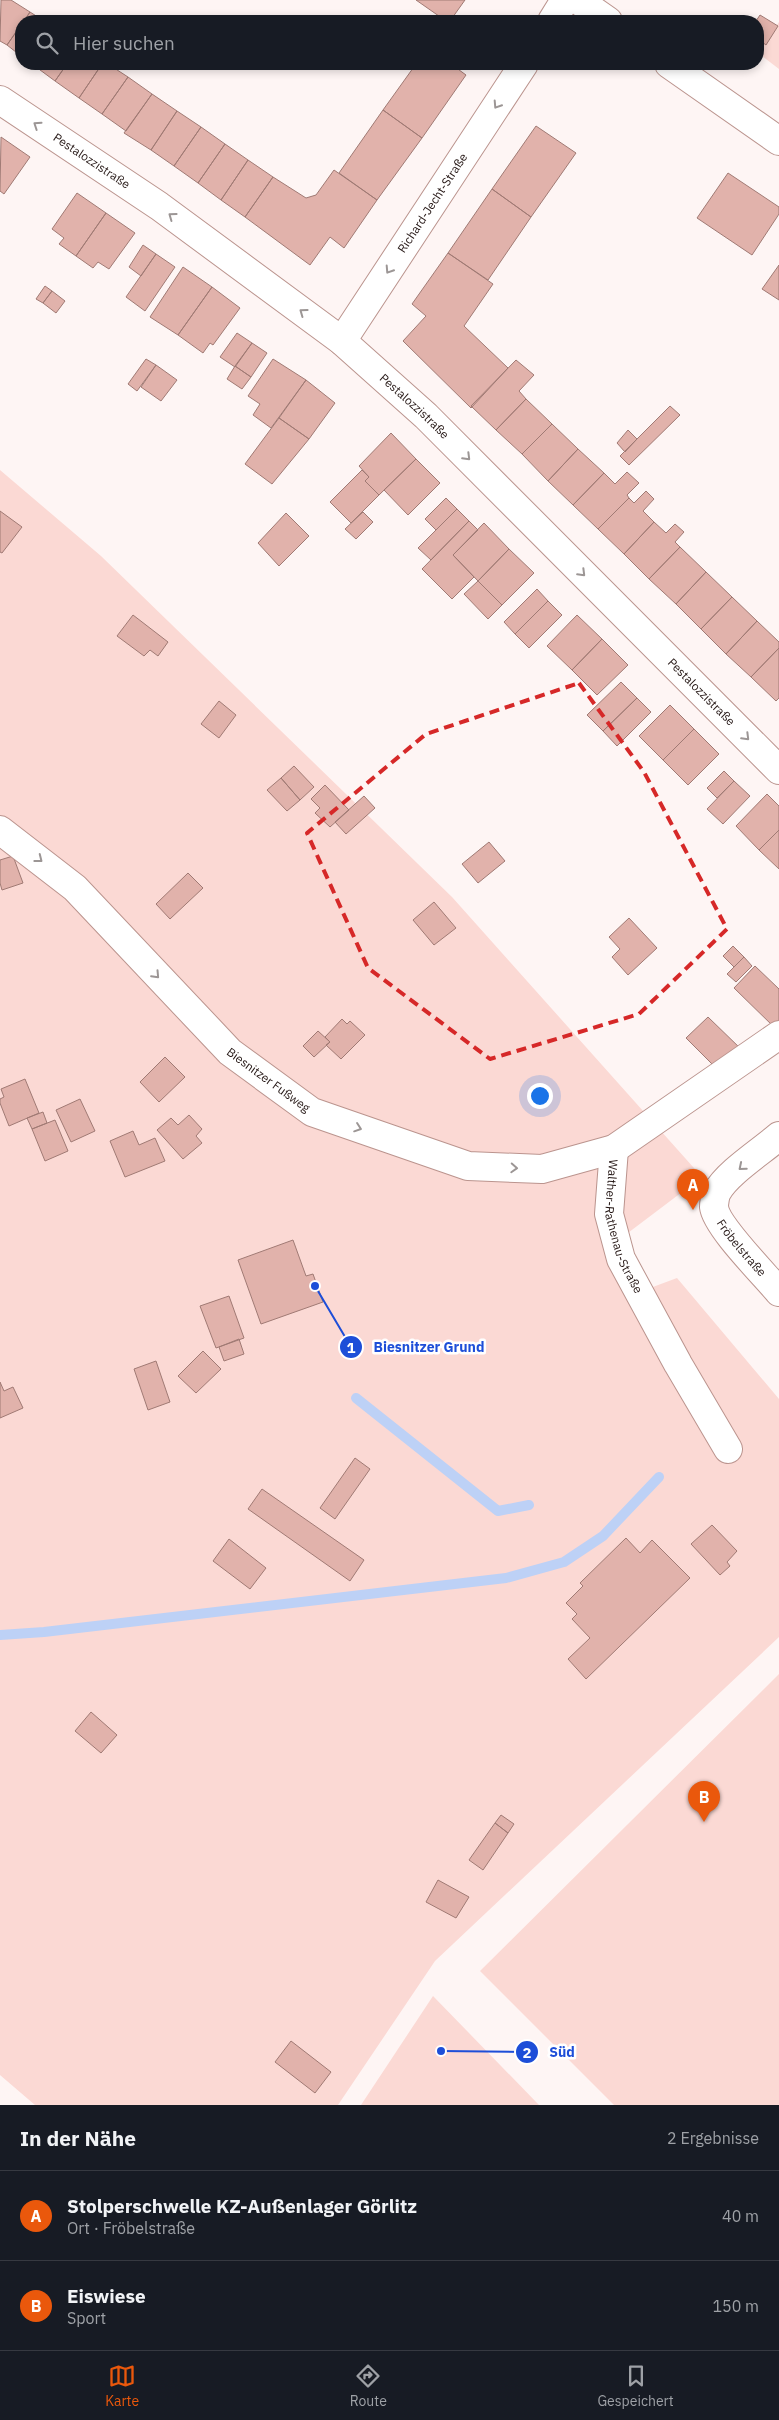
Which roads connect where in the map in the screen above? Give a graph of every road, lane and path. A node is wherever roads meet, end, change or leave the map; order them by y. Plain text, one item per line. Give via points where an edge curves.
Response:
1 (566, 0) edge
2 (578, 0) edge
3 (556, 15) edge
4 (599, 15) edge
5 (520, 70) edge
6 (678, 70) edge
7 (0, 100) edge
8 (779, 141) edge
9 (342, 341) junction
10 (779, 770) edge
11 (0, 830) edge
12 (779, 1035) edge
13 (779, 1136) edge
14 (614, 1149) junction
15 (779, 1292) edge
16 (728, 1449) dead end

1 - 3 street
2 - 4 street
5 -> 9 street, Richard-Jecht-Straße
6 - 8 street
9 -> 7 street, Pestalozzistraße via 159,206
9 -> 10 street, Pestalozzistraße via 426,416
11 -> 14 street, Biesnitzer Fußweg via 75,888 230,1052 312,1112 468,1166 542,1169
12 - 14 street, Walther-Rathenau-Straße
13 -> 15 street, Fröbelstraße via 731,1176 716,1193 714,1208 730,1235
14 - 16 street, Walther-Rathenau-Straße via 609,1214 621,1259

